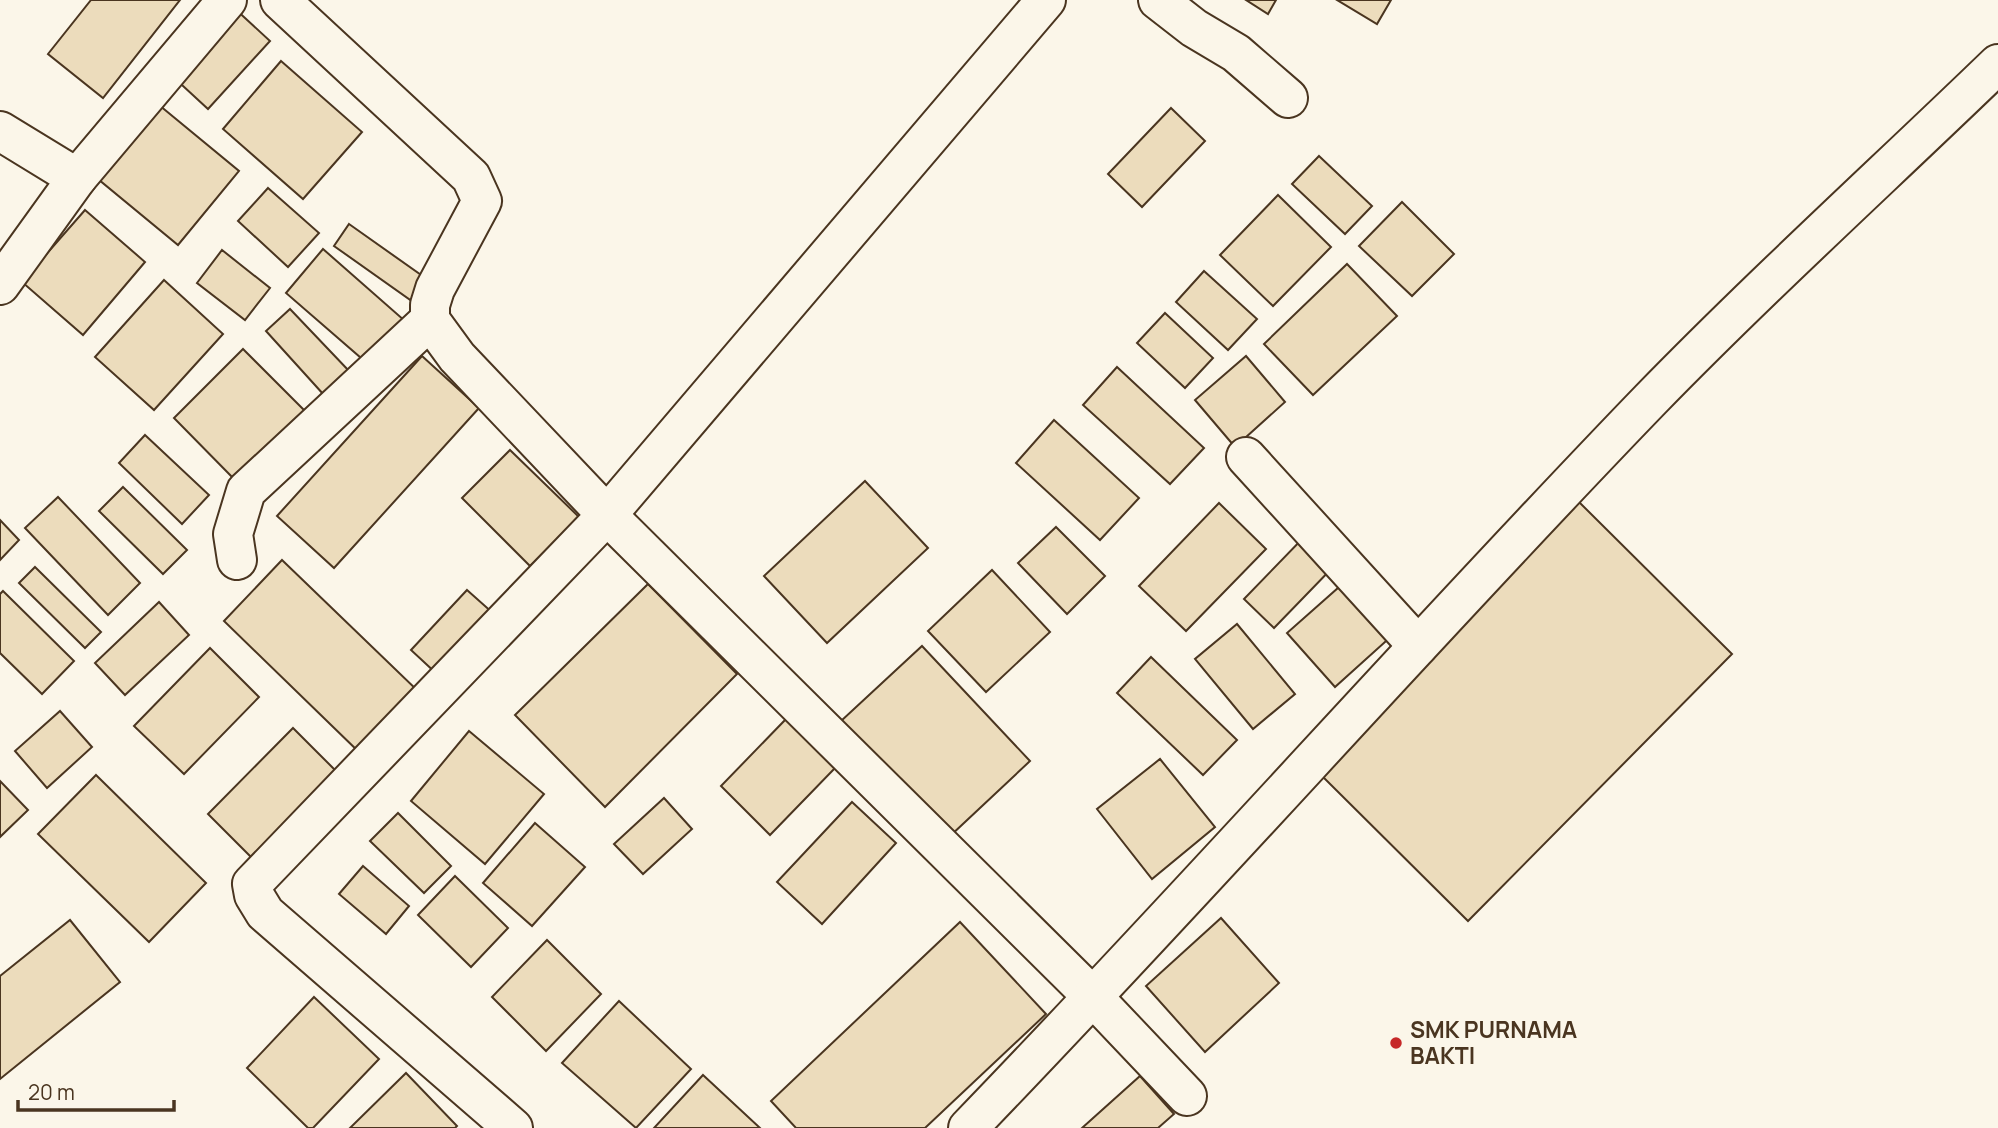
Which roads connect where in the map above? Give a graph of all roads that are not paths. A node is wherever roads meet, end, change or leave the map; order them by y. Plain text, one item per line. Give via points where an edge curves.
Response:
1 (227, 0) edge
2 (280, 0) edge
3 (1046, 0) edge
4 (1158, 0) edge
5 (1998, 64) edge
6 (1288, 98) dead end
7 (0, 131) edge
8 (77, 178) junction
9 (0, 285) edge
10 (430, 320) junction
11 (1246, 457) dead end
12 (607, 515) junction
13 (237, 561) dead end
14 (1418, 646) junction
15 (1094, 998) junction
16 (1187, 1097) dead end
17 (513, 1128) edge
18 (968, 1128) edge

1 - 8 street
2 - 10 street via 471,177 481,193 480,209 435,289
3 - 12 street
4 - 6 street via 1236,54
5 - 14 street via 1653,397
7 - 8 street
8 - 9 street
10 - 12 street via 457,357
10 - 13 street via 246,491 233,534
11 - 14 street
12 - 15 street
12 - 17 street via 252,884 265,913
14 - 15 street
15 - 16 street
15 - 18 street

